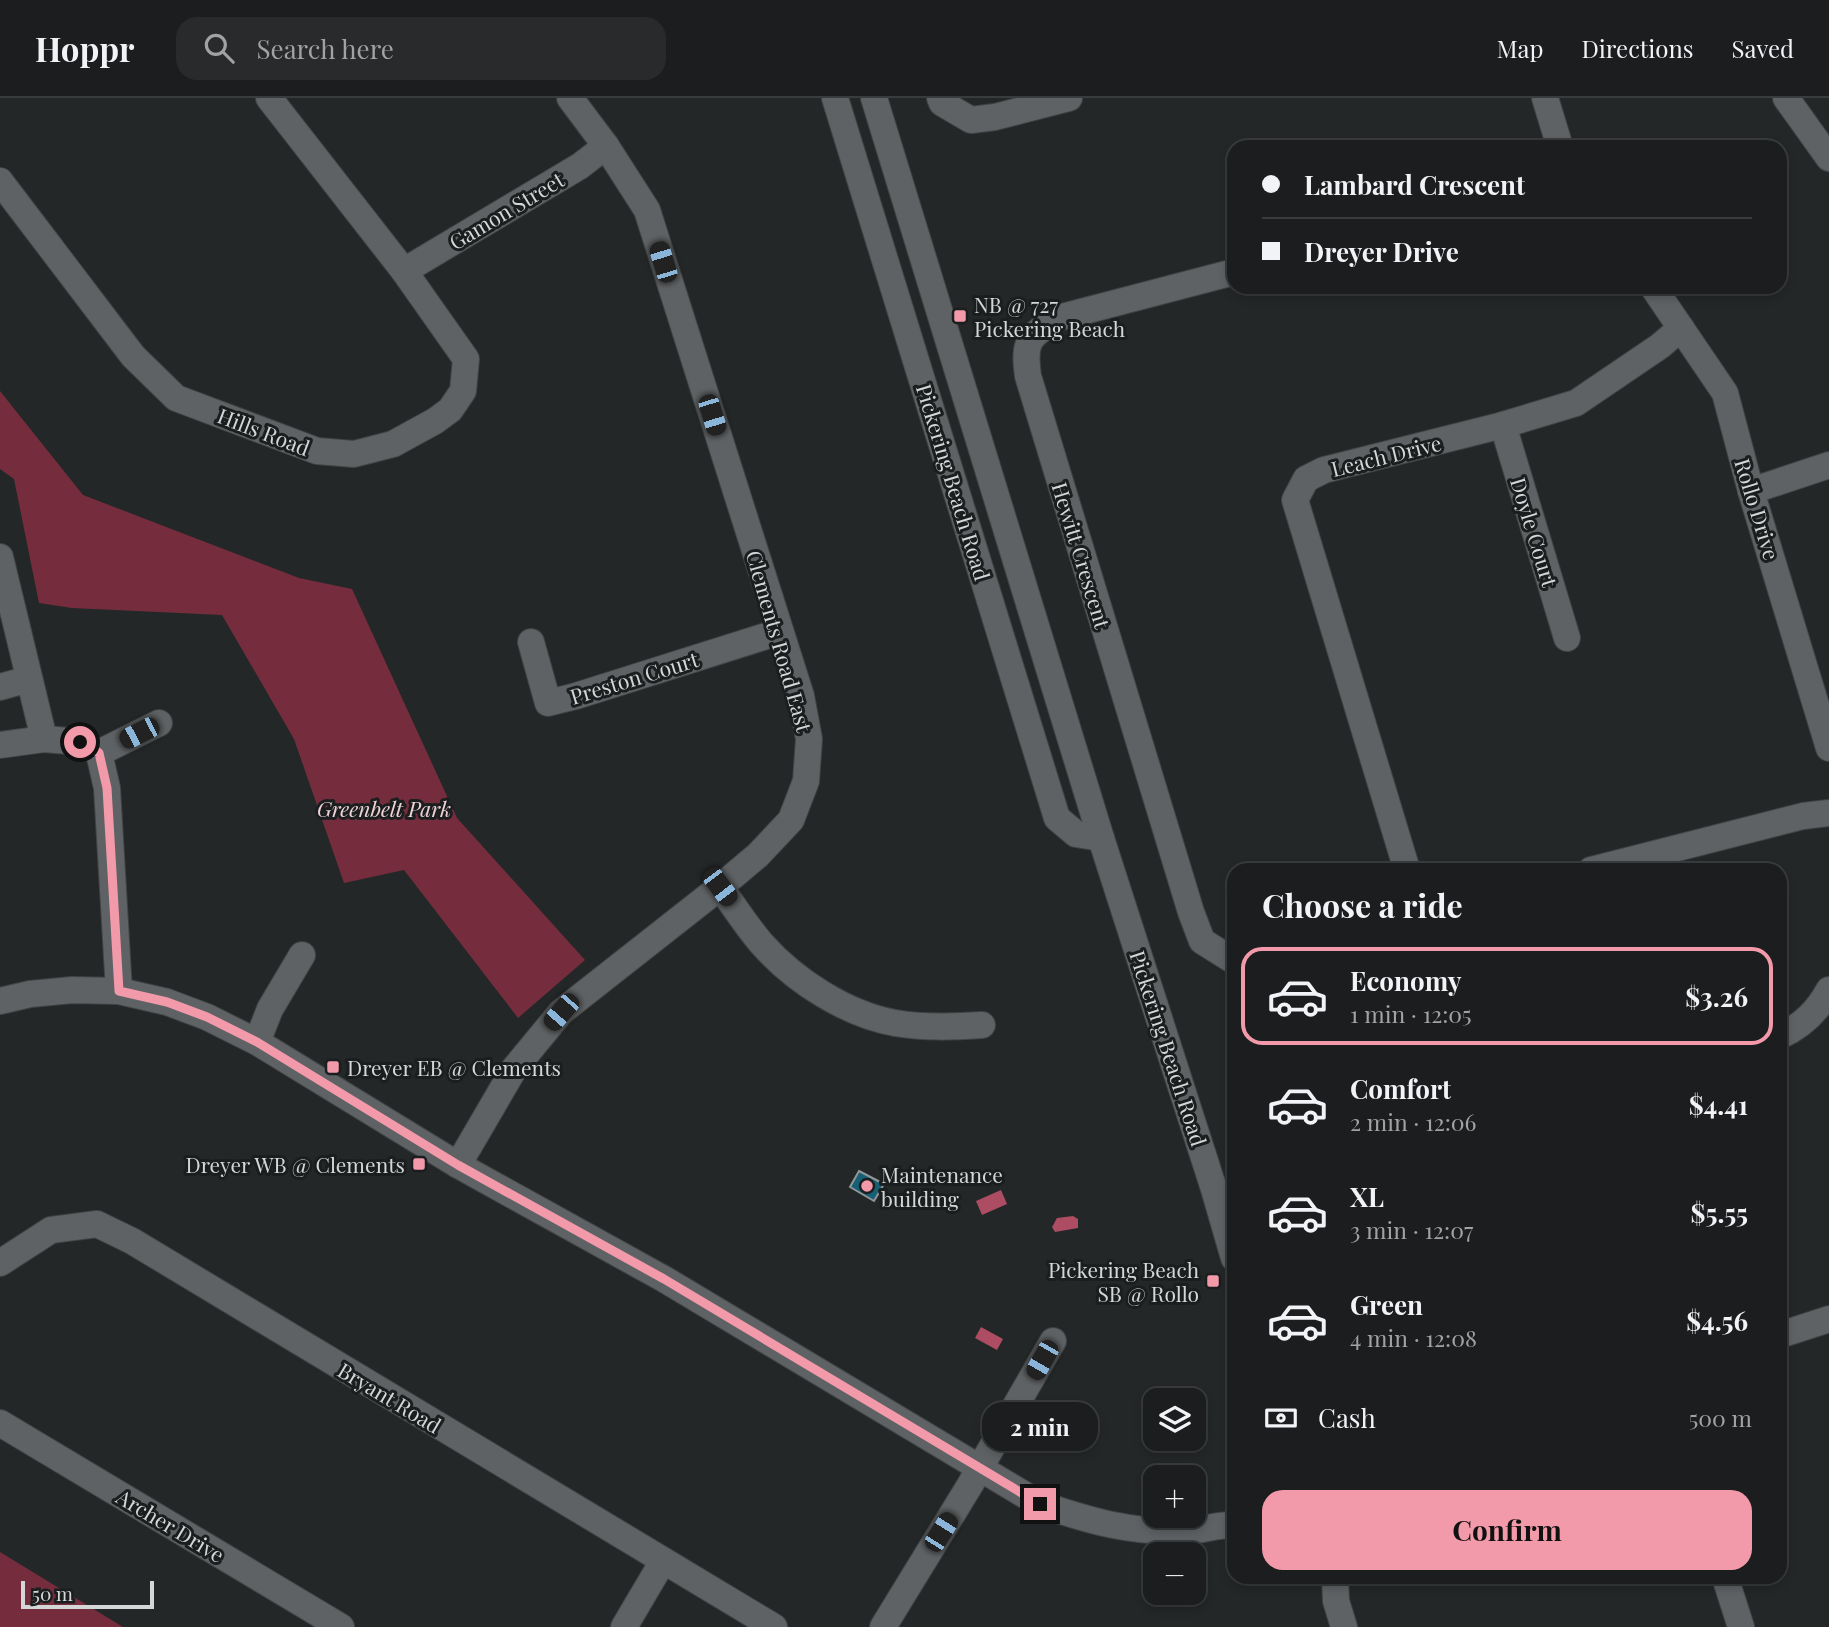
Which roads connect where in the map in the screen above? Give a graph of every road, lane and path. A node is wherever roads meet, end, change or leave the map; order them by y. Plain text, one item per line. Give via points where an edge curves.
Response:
1 (269, 98) edge
2 (570, 98) edge
3 (835, 98) edge
4 (874, 98) edge
5 (940, 98) edge
6 (1069, 98) edge
7 (1545, 98) edge
8 (1786, 98) edge
9 (1558, 140) edge
10 (606, 146) junction
11 (1829, 158) edge
12 (0, 181) edge
13 (404, 271) junction
14 (1227, 274) edge
15 (1658, 294) edge
16 (1681, 328) junction
17 (1503, 425) junction
18 (1829, 465) edge
19 (1751, 491) junction
20 (0, 557) edge
21 (779, 632) junction
22 (1567, 638) dead end
23 (531, 642) dead end
24 (29, 679) junction
25 (0, 687) edge
26 (159, 723) dead end
27 (44, 739) junction
28 (0, 745) edge
29 (1829, 748) edge
30 (99, 753) junction
31 (1829, 813) edge
32 (1101, 838) junction
33 (1406, 863) edge
34 (1618, 863) edge
35 (720, 887) junction
36 (302, 955) dead end
37 (1227, 957) edge
38 (1829, 990) edge
39 (119, 991) junction
40 (0, 1001) edge
41 (982, 1025) dead end
42 (1787, 1034) edge
43 (257, 1042) junction
44 (458, 1165) junction
45 (1224, 1186) edge
46 (1227, 1208) edge
47 (0, 1263) edge
48 (1829, 1319) edge
49 (1787, 1333) edge
50 (1053, 1341) dead end
51 (0, 1423) edge
52 (980, 1467) junction
53 (1227, 1525) edge
54 (663, 1561) junction
55 (1322, 1584) edge
56 (1727, 1584) edge
57 (1336, 1589) edge
58 (341, 1627) edge
59 (624, 1627) edge
60 (774, 1627) edge
61 (883, 1627) edge
62 (1344, 1627) edge
63 (1741, 1627) edge

1 - 13 street, Hills Road
2 - 10 street, Clements Road East
3 - 32 street, Pickering Beach Road via 1057,818 1076,834
4 - 32 street, Pickering Beach Road
5 - 6 street via 971,120
7 - 9 street
8 - 11 street
10 - 13 street, Gamon Street
10 - 21 street, Clements Road East via 647,210
12 - 13 street, Hills Road via 133,356 176,397 317,451 354,454 393,444 450,410 463,391 466,359
14 - 37 street, Hewitt Crescent via 1058,318 1033,333 1025,355 1191,912 1202,942
15 - 16 street, Rollo Drive
16 - 17 street, Leach Drive via 1576,403
16 - 19 street, Rollo Drive via 1724,393
17 - 22 street, Doyle Court
17 - 33 street, Leach Drive via 1324,470 1306,479 1295,500
18 - 19 street
19 - 29 street, Rollo Drive
20 - 24 street
21 - 23 street, Preston Court via 548,703
21 - 35 street, Clements Road East via 810,739 806,781 791,820
24 - 25 street
24 - 27 street
26 - 30 street
27 - 28 street
27 - 30 street via 80,742
30 - 39 street via 107,788
31 - 34 street
32 - 45 street, Pickering Beach Road
35 - 41 street via 793,975 851,1009 894,1023 940,1028
35 - 44 street, Clements Road East via 561,1012 514,1069
36 - 43 street
38 - 42 street via 1819,1009
39 - 40 street via 72,990
39 - 43 street via 167,1002
43 - 44 street
44 - 52 street via 664,1279
45 - 46 street, Pickering Beach Road
47 - 54 street, Bryant Road via 51,1230 97,1224
48 - 49 street
50 - 52 street
51 - 58 street, Archer Drive
52 - 53 street via 1040,1504 1102,1524 1152,1532
52 - 61 street
54 - 59 street
54 - 60 street, Bryant Road
55 - 57 street via 1325,1591
56 - 63 street
57 - 62 street

